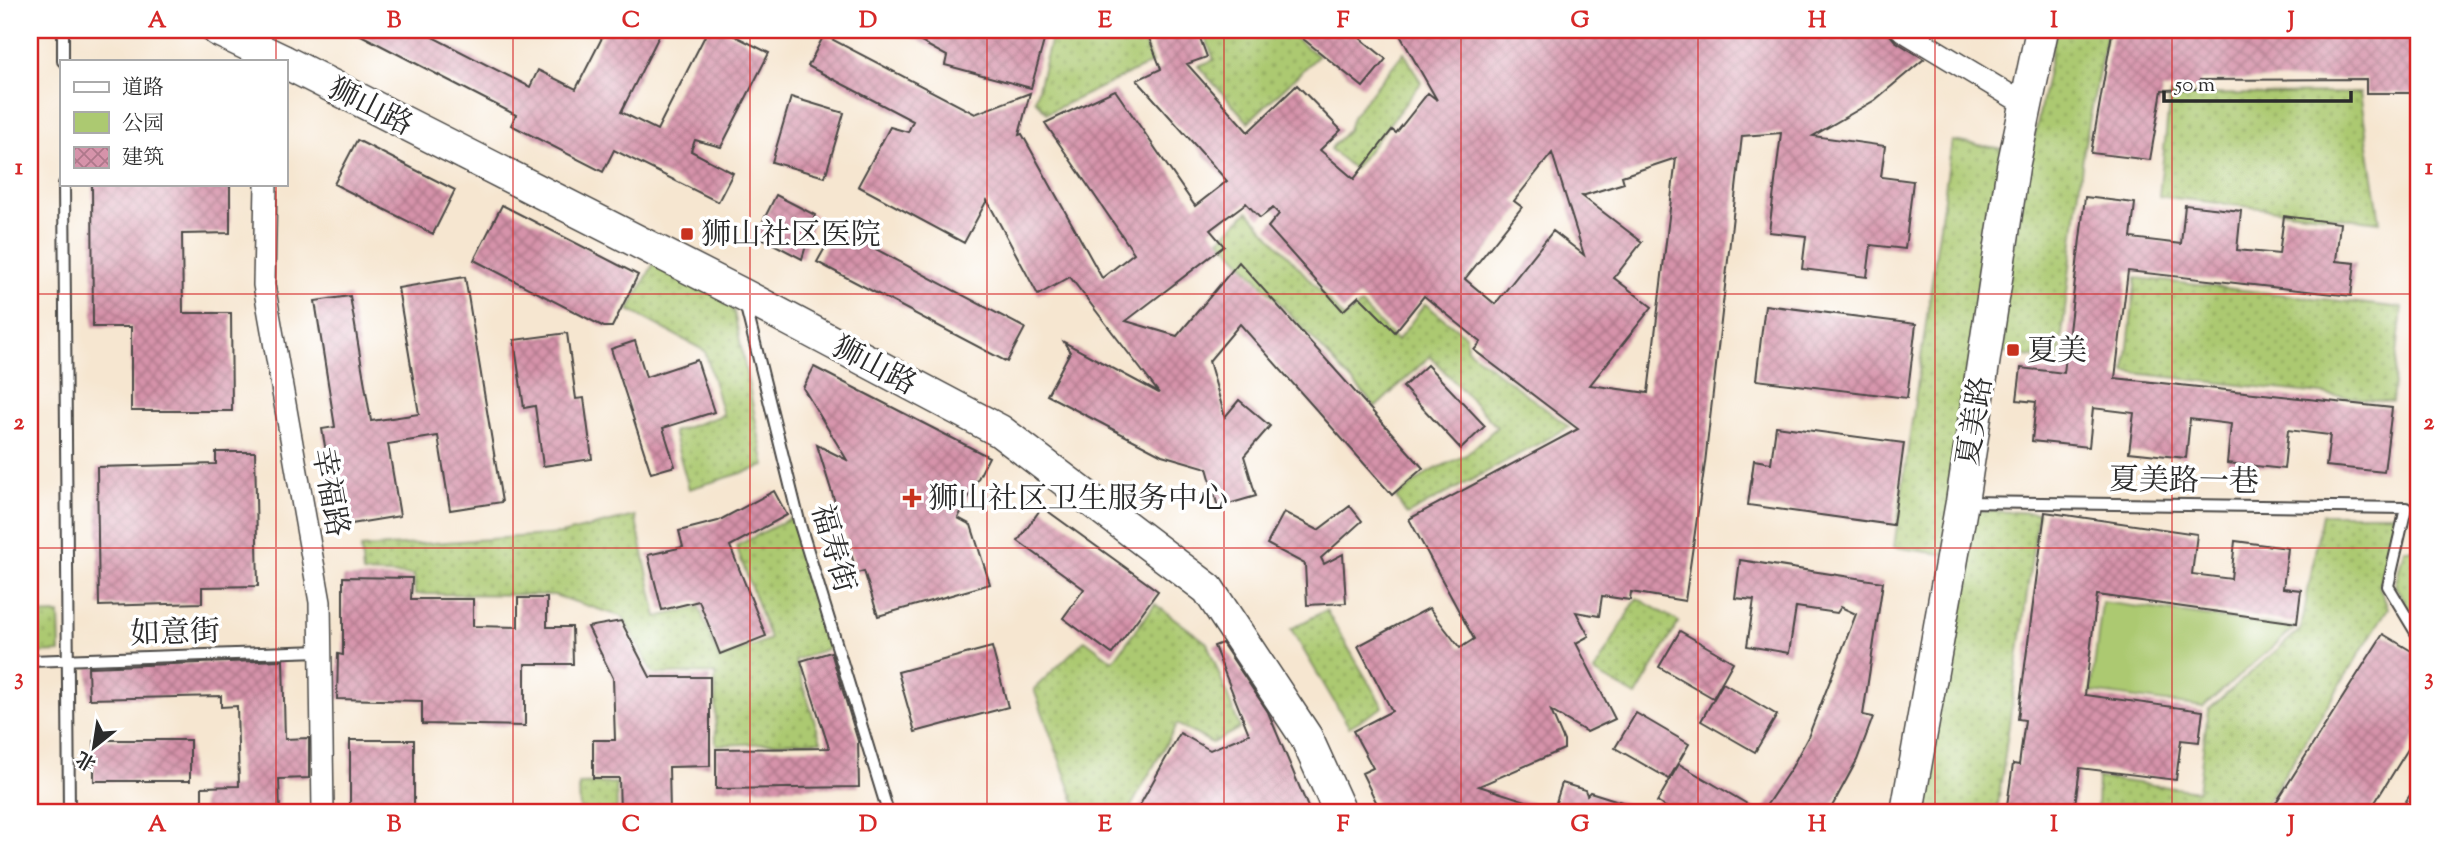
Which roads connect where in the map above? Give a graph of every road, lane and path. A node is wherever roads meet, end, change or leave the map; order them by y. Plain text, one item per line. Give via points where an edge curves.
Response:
1 (63, 30) edge
2 (218, 30) edge
3 (1902, 30) edge
4 (2042, 30) edge
5 (63, 60) edge
6 (277, 60) edge
7 (287, 65) edge
8 (2026, 105) junction
9 (64, 186) edge
10 (266, 186) edge
11 (743, 295) junction
12 (1962, 502) junction
13 (2418, 636) edge
14 (321, 651) junction
15 (67, 660) junction
16 (30, 661) edge
17 (2418, 794) edge
18 (69, 812) edge
19 (323, 812) edge
20 (888, 812) edge
21 (1340, 812) edge
22 (1907, 812) edge
23 (2406, 812) edge

1 - 5 lane
2 - 6 street, 狮山路
3 - 8 street
4 - 8 street, 夏美路
7 - 11 street, 狮山路
8 - 12 street, 夏美路
9 - 15 lane
10 - 14 street, 幸福路 via 264,285 320,602
11 - 20 lane, 福寿街 via 800,525
11 - 21 street, 狮山路 via 1000,431 1208,589 1306,737
12 - 13 lane, 夏美路一巷 via 2406,508 2388,586
12 - 22 street, 夏美路
14 - 15 lane, 如意街
14 - 19 street, 幸福路
15 - 16 lane, 如意街
15 - 18 lane
17 - 23 lane

